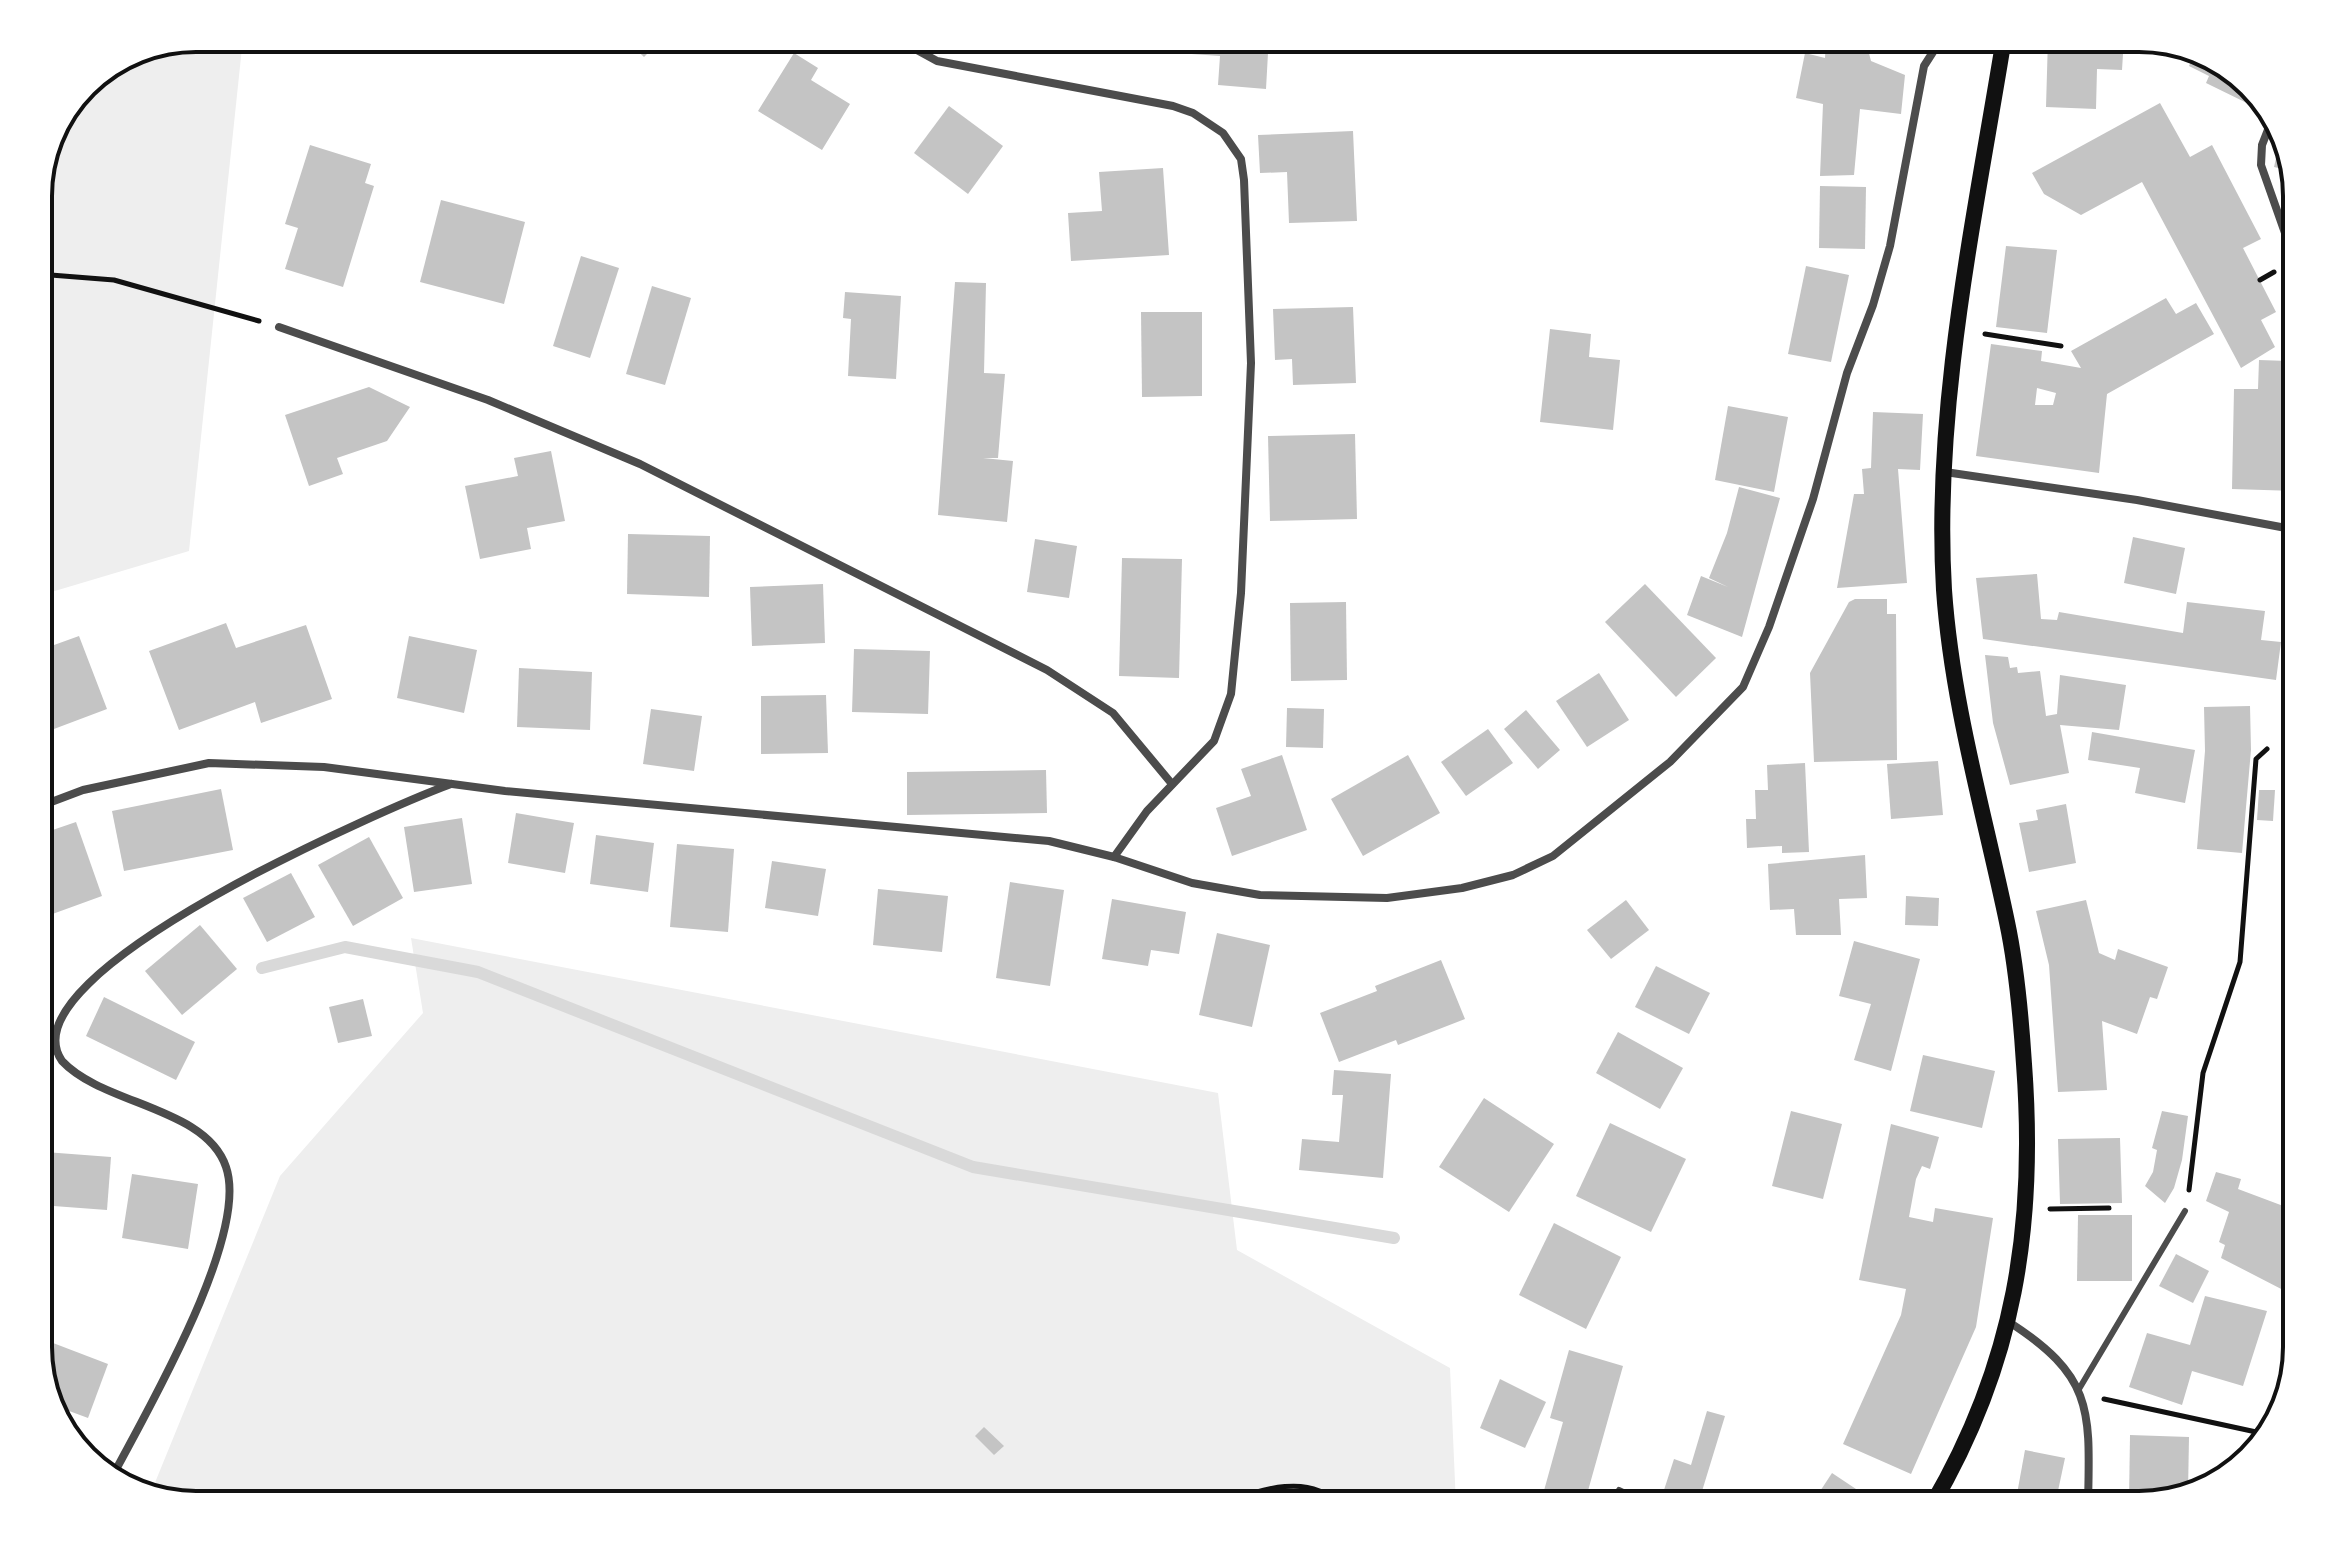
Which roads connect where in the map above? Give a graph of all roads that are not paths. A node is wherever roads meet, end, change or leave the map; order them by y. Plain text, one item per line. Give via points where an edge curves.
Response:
1 (921, 52) edge
2 (1933, 52) edge
3 (2002, 52) edge
4 (2267, 131) edge
5 (2283, 227) edge
6 (279, 327) road end
7 (1945, 472) junction
8 (2283, 529) edge
9 (452, 784) junction
10 (1172, 784) junction
11 (52, 802) edge
12 (1114, 857) junction
13 (54, 1049) junction
14 (52, 1052) edge
15 (2185, 1211) road end
16 (2009, 1322) junction
17 (2079, 1389) junction
18 (117, 1467) edge
19 (1939, 1491) edge
20 (2088, 1491) edge

1 - 10 street via 937,61 1173,106 1209,122 1241,159 1251,363 1235,663 1226,715 1214,741
2 - 12 street via 1924,66 1890,246 1769,627 1743,687 1670,762 1553,856 1513,875 1462,888 1387,898 1260,895 1192,883
3 - 7 main road via 1948,405
4 - 5 street via 2261,165
6 - 10 street via 488,400 640,464 1019,656 1113,713
7 - 8 street via 2137,500
7 - 16 main road via 1942,532 1952,667 2013,958 2027,1110 2027,1206
9 - 11 street via 324,767 209,763
9 - 12 street via 1049,841
9 - 13 street via 379,810 128,941 62,1002 52,1033
10 - 12 street
13 - 14 lane
13 - 18 street via 62,1061 103,1088 194,1127 226,1166 228,1216 202,1295
15 - 17 lane
16 - 17 street via 2053,1354
16 - 19 main road via 1979,1414
17 - 20 street via 2087,1412

